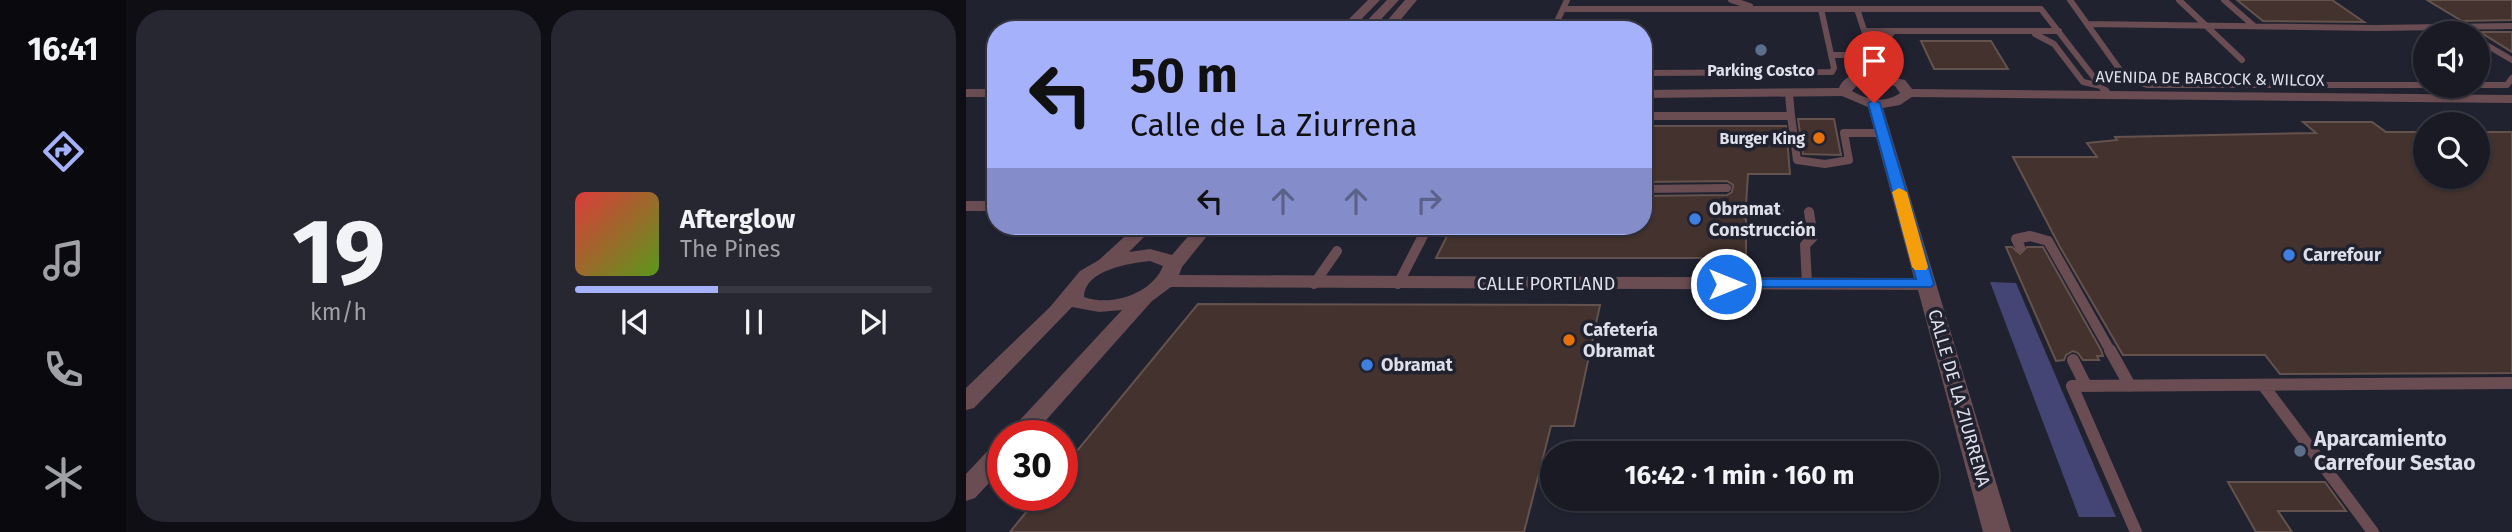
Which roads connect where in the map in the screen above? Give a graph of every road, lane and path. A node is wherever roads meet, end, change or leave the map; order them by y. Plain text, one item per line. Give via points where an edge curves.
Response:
1 (1374, 0) edge
2 (1393, 0) edge
3 (1411, 0) edge
4 (1567, 0) edge
5 (1731, 0) edge
6 (2070, 0) edge
7 (2179, 0) edge
8 (2224, 0) edge
9 (1563, 9) junction
10 (1757, 9) junction
11 (1821, 9) junction
12 (1857, 9) junction
13 (1353, 21) edge
14 (1373, 21) edge
15 (1393, 21) edge
16 (1557, 21) edge
17 (2088, 24) junction
18 (2206, 25) junction
19 (2254, 26) junction
20 (2490, 26) edge
21 (2512, 26) edge
22 (2413, 27) edge
23 (1865, 31) junction
24 (1912, 32) junction
25 (2028, 32) junction
26 (2059, 32) junction
27 (2490, 47) edge
28 (1831, 55) junction
29 (1871, 55) junction
30 (2242, 60) dead end
31 (2512, 60) edge
32 (1652, 73) edge
33 (1878, 73) junction
34 (2512, 78) edge
35 (2413, 85) edge
36 (2490, 85) edge
37 (2105, 90) junction
38 (1845, 92) junction
39 (966, 93) edge
40 (987, 93) edge
41 (1908, 93) junction
42 (1652, 94) edge
43 (1789, 94) junction
44 (2512, 99) edge
45 (1874, 103) junction
46 (1652, 116) edge
47 (1790, 116) junction
48 (1883, 133) junction
49 (1652, 188) edge
50 (1727, 188) dead end
51 (966, 206) edge
52 (987, 206) edge
53 (1746, 212) dead end
54 (1779, 212) dead end
55 (1809, 212) dead end
56 (1136, 235) edge
57 (1199, 235) edge
58 (1422, 235) edge
59 (2020, 247) dead end
60 (1337, 251) dead end
61 (1101, 267) junction
62 (1165, 279) junction
63 (1314, 284) junction
64 (1398, 284) junction
65 (1807, 284) junction
66 (1925, 284) junction
67 (1073, 292) junction
68 (2073, 360) dead end
69 (2512, 383) edge
70 (2263, 385) junction
71 (2086, 386) junction
72 (2130, 386) junction
73 (966, 402) edge
74 (1032, 420) edge
75 (987, 468) edge
76 (966, 491) edge
77 (1997, 532) edge
78 (2136, 532) edge
79 (2373, 532) edge

1 - 13 street
2 - 14 street
3 - 15 street
4 - 9 lane
5 - 10 lane
6 - 17 lane
7 - 18 lane
8 - 19 lane
9 - 10 lane
9 - 16 lane
10 - 11 lane
11 - 12 lane
11 - 28 lane
12 - 23 lane
12 - 26 lane via 2041,9
17 - 18 lane
17 - 35 lane via 2125,77 2147,85
18 - 19 lane
18 - 30 lane
19 - 22 lane
20 - 21 lane
23 - 24 lane
23 - 29 lane
24 - 25 lane
24 - 33 lane via 1887,34 1878,40 1887,67
25 - 26 lane
25 - 37 lane via 2054,44 2083,82
26 - 37 lane
27 - 31 lane
28 - 29 lane
28 - 32 lane via 1834,71 1828,73
29 - 33 lane
33 - 38 street via 1850,81
33 - 41 street via 1900,83
34 - 36 lane via 2507,85
37 - 41 street, AVENIDA DE BABCOCK & WILCOX
37 - 44 street, AVENIDA DE BABCOCK & WILCOX
38 - 43 street
38 - 45 street
39 - 40 street
41 - 45 street via 1901,100
42 - 43 street
43 - 47 lane
45 - 48 street, CALLE DE LA ZIURRENA
46 - 47 lane
47 - 48 lane via 1797,160 1810,163 1849,160 1844,133
48 - 66 street, CALLE DE LA ZIURRENA
49 - 50 lane
51 - 52 lane
53 - 54 lane
55 - 65 lane via 1813,237 1805,245
56 - 61 street
57 - 62 street
58 - 64 lane
59 - 72 lane via 2016,239 2021,236 2048,241
60 - 63 lane
61 - 62 street via 1150,255 1169,260
61 - 67 street
62 - 63 street, CALLE PORTLAND
62 - 67 street via 1127,303 1082,305 1074,300
62 - 74 street
63 - 64 street, CALLE PORTLAND
64 - 65 street, CALLE PORTLAND
65 - 66 street, CALLE PORTLAND
66 - 77 street, CALLE DE LA ZIURRENA
67 - 73 street
68 - 71 lane
69 - 70 lane
70 - 72 lane
70 - 79 lane
71 - 72 lane
71 - 78 lane via 2073,386
75 - 76 street

